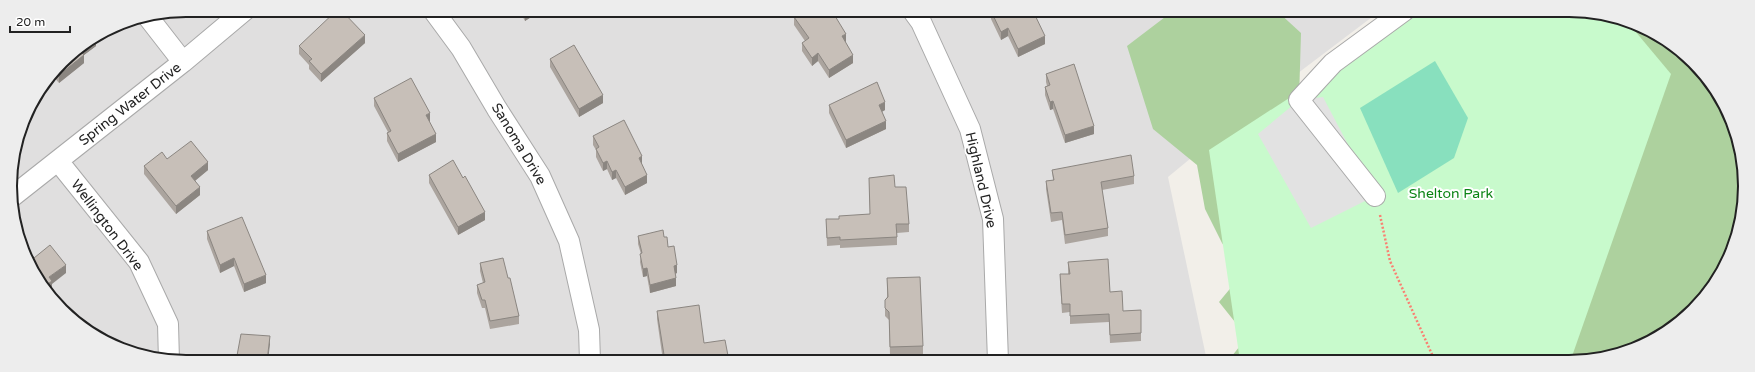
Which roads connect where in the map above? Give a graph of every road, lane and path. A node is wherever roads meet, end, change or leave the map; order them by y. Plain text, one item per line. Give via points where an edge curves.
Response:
1 (237, 17) edge
2 (438, 17) edge
3 (918, 17) edge
4 (1396, 17) edge
5 (150, 21) edge
6 (183, 62) junction
7 (58, 161) junction
8 (17, 193) edge
9 (1375, 196) joint
10 (169, 354) edge
11 (590, 355) edge
12 (998, 355) edge
13 (1432, 355) edge

1 - 6 street, Spring Water Drive
2 - 11 street, Sanoma Drive via 461,48 540,176 569,241 589,330
3 - 12 street, Highland Drive via 970,129 993,219
4 - 9 street via 1333,62 1299,100
5 - 6 street
6 - 7 street, Spring Water Drive
7 - 8 street, Spring Water Drive
7 - 10 street, Wellington Drive via 139,262 168,324
9 - 13 path via 1390,261

